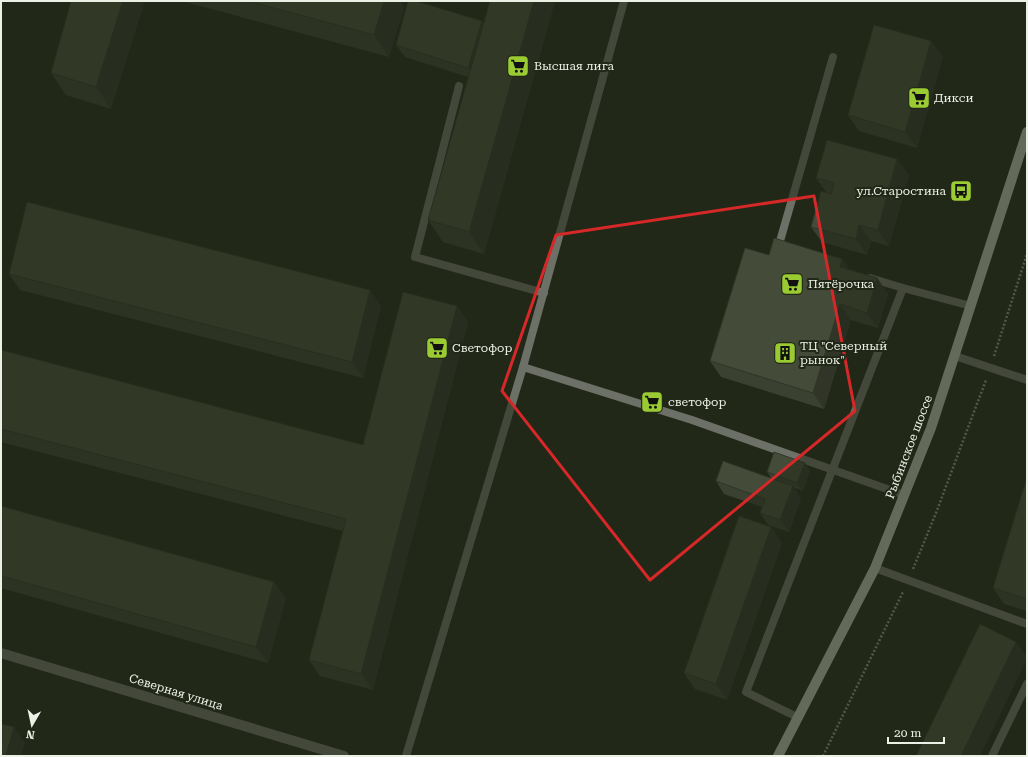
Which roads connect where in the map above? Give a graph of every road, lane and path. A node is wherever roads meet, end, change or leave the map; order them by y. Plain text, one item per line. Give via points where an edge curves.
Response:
1 (624, 1) edge
2 (833, 57) dead end
3 (459, 86) dead end
4 (1027, 132) edge
5 (785, 251) edge
6 (1027, 254) edge
7 (859, 274) edge
8 (903, 288) junction
9 (544, 293) junction
10 (972, 306) junction
11 (955, 356) junction
12 (993, 358) dead end
13 (523, 367) junction
14 (988, 373) dead end
15 (1027, 380) edge
16 (833, 469) junction
17 (904, 495) junction
18 (875, 568) junction
19 (908, 581) junction
20 (1027, 624) edge
21 (1, 653) edge
22 (1027, 684) edge
23 (797, 717) junction
24 (344, 756) edge
25 (406, 756) edge
26 (778, 756) edge
27 (823, 756) edge
28 (992, 756) edge

1 - 9 lane
2 - 5 lane via 778,248
3 - 9 lane via 415,257
4 - 10 main road, Рыбинское шоссе
6 - 12 path
7 - 8 lane
8 - 10 lane
8 - 16 lane
9 - 13 lane
10 - 11 main road, Рыбинское шоссе
11 - 15 lane
11 - 17 main road, Рыбинское шоссе via 931,428
13 - 16 lane via 692,420
13 - 25 lane
14 - 19 path
16 - 17 lane
16 - 23 lane via 746,692
17 - 18 main road, Рыбинское шоссе
18 - 19 lane
18 - 23 main road, Рыбинское шоссе
19 - 20 lane
19 - 27 path
21 - 24 street, Северная улица
22 - 28 lane
23 - 26 main road, Рыбинское шоссе

